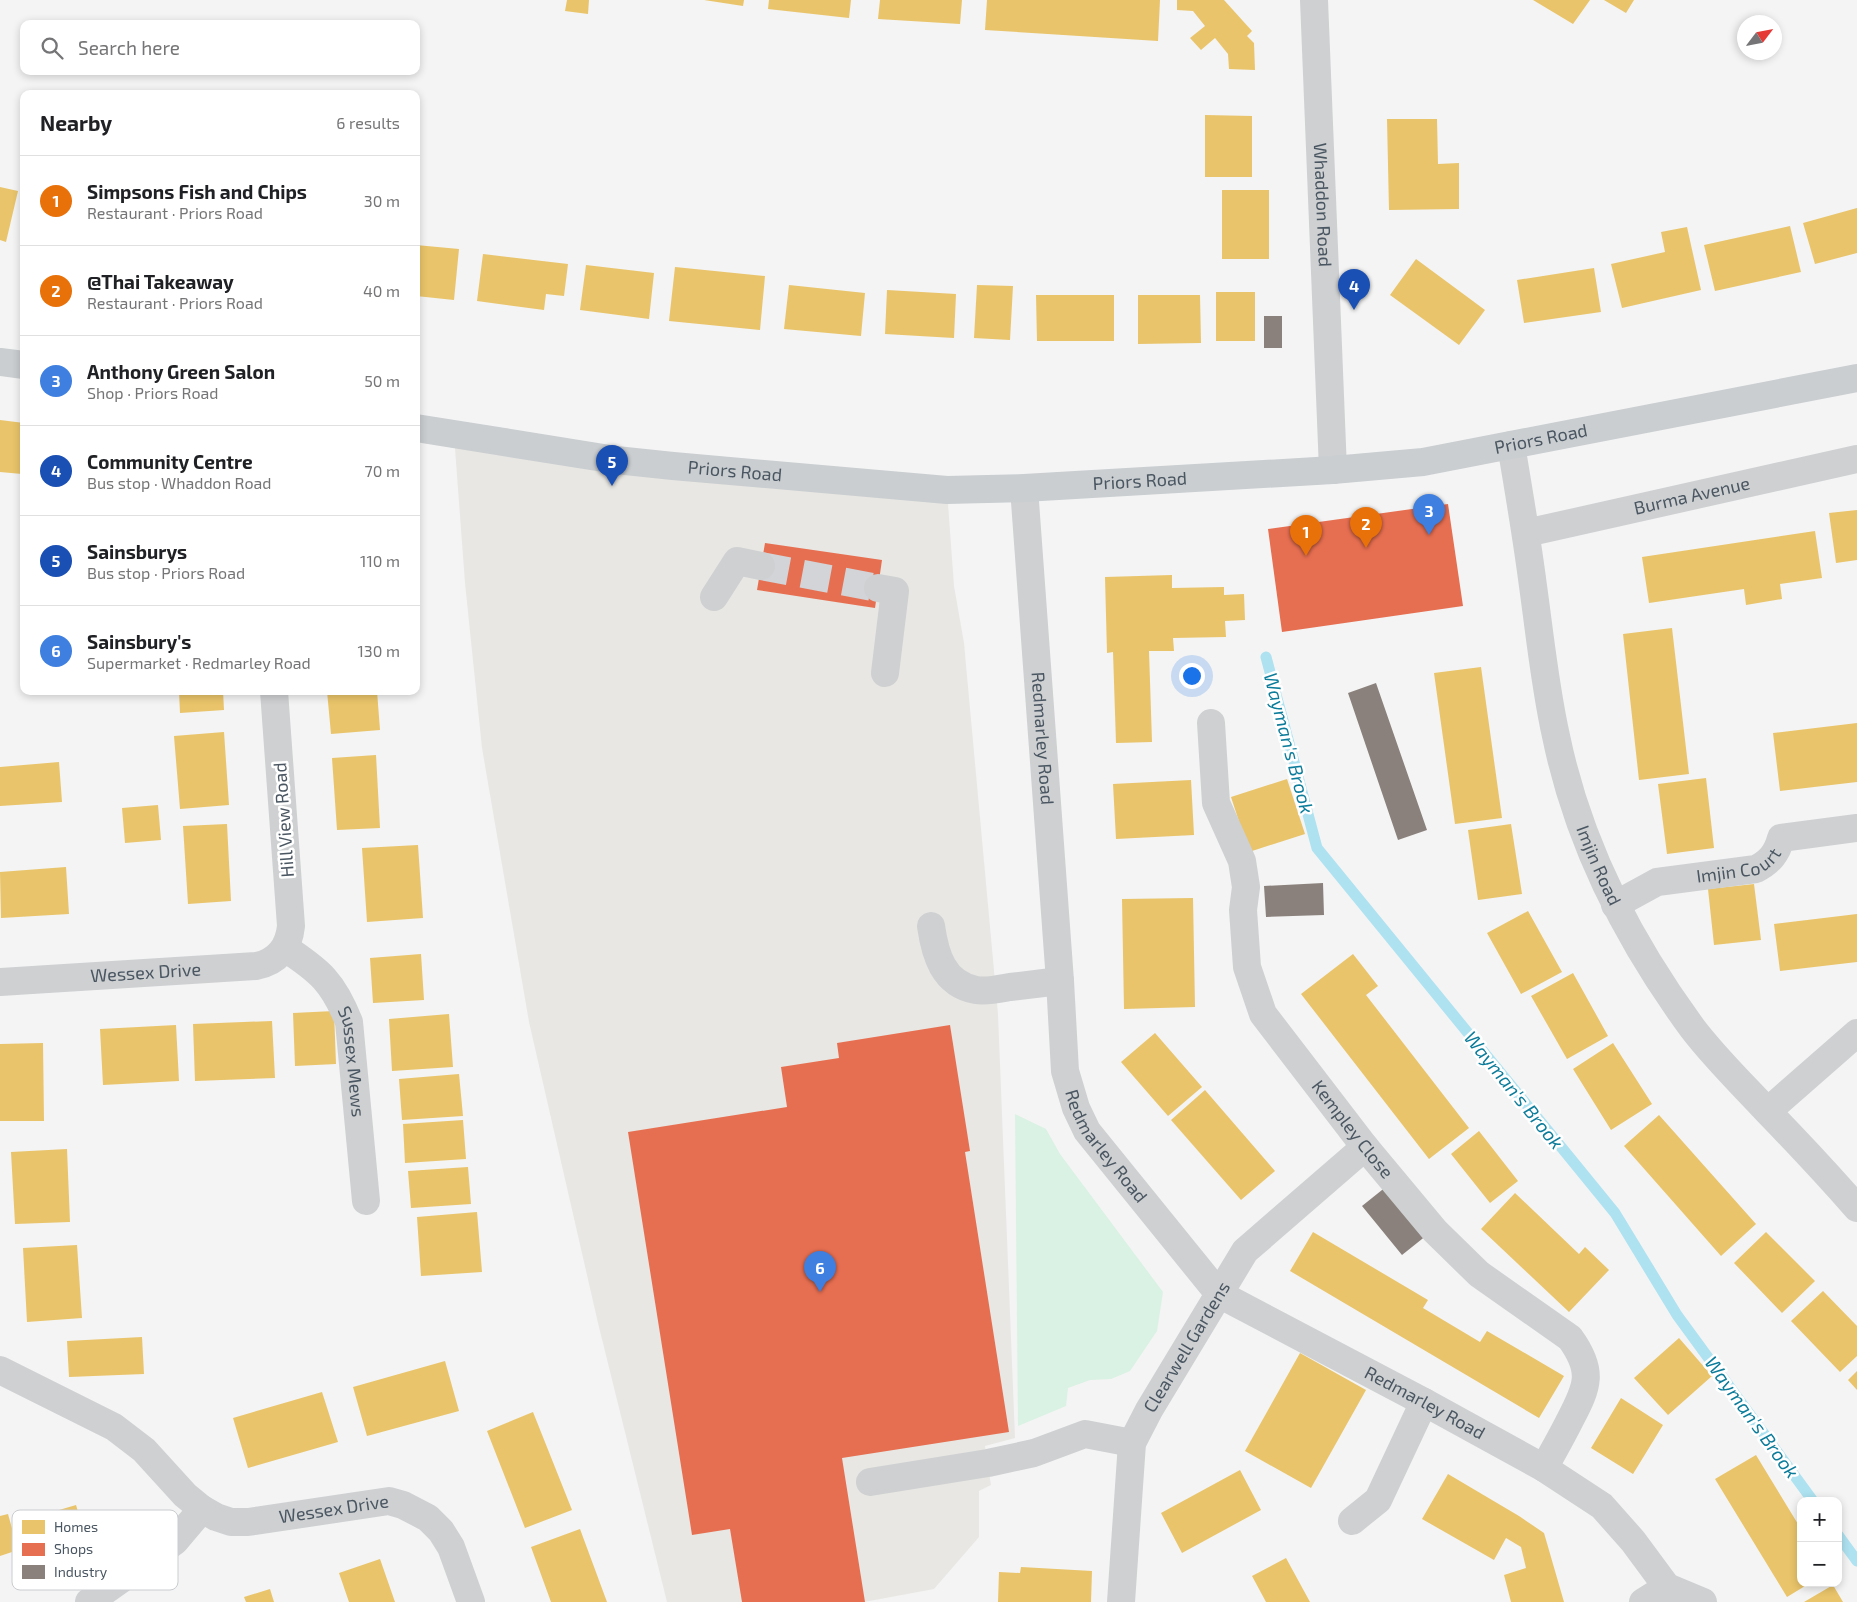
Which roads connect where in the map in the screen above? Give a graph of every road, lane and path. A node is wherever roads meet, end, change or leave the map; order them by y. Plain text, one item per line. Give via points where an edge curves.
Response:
1 (1314, 0) edge
2 (0, 362) edge
3 (20, 364) edge
4 (1857, 378) edge
5 (420, 429) edge
6 (1511, 445) junction
7 (1857, 459) edge
8 (1332, 470) junction
9 (1024, 488) junction
10 (1526, 533) junction
11 (761, 566) tunnel mouth
12 (878, 588) tunnel mouth
13 (714, 597) dead end
14 (886, 673) dead end
15 (274, 695) edge
16 (1211, 723) dead end
17 (1857, 828) edge
18 (1616, 905) junction
19 (931, 926) dead end
20 (284, 948) junction
21 (1060, 981) junction
22 (0, 982) edge
23 (1857, 1033) edge
24 (1768, 1111) junction
25 (1365, 1147) junction
26 (366, 1202) dead end
27 (1857, 1208) edge
28 (1219, 1294) junction
29 (0, 1370) edge
30 (1424, 1402) junction
31 (1132, 1443) junction
32 (1544, 1468) junction
33 (870, 1482) dead end
34 (202, 1509) junction
35 (1352, 1520) dead end
36 (178, 1538) edge
37 (1667, 1587) junction
38 (106, 1590) edge
39 (89, 1602) edge
40 (471, 1602) edge
41 (1121, 1602) edge
42 (1643, 1602) edge
43 (1703, 1602) edge

1 - 8 street, Whaddon Road
2 - 3 main road
4 - 6 main road, Priors Road
5 - 9 main road, Priors Road via 673,466 947,490
6 - 8 main road, Priors Road via 1423,462
6 - 10 street, Imjin Road
7 - 10 street, Burma Avenue
8 - 9 main road, Priors Road
9 - 21 street, Redmarley Road
10 - 18 street, Imjin Road via 1556,737 1571,795
11 - 13 street via 737,561
12 - 14 street via 896,591
15 - 20 street, Hill View Road via 291,926 290,938
16 - 25 street, Kempley Close via 1216,803 1242,861 1246,887 1243,910 1247,967 1263,1014
17 - 18 street, Imjin Court via 1781,838 1777,851 1756,869 1657,882
18 - 24 street, Imjin Road via 1639,949 1695,1031 1726,1069
19 - 21 street via 941,965 963,986 991,990
20 - 22 street, Wessex Drive via 274,960 256,966
20 - 26 street, Sussex Mews via 311,965 328,982 349,1022
21 - 28 street, Redmarley Road via 1065,1071 1087,1131
23 - 24 street
24 - 27 street, Imjin Road
25 - 28 street, Clearwell Gardens via 1245,1251
25 - 32 street, Kempley Close via 1435,1231 1479,1274 1563,1332 1580,1352 1586,1368 1583,1396
28 - 30 street, Redmarley Road
28 - 31 street, Clearwell Gardens
29 - 34 street, Wessex Drive via 114,1427 144,1450
30 - 32 street, Redmarley Road
30 - 35 street via 1378,1500
31 - 33 street via 1085,1434 1034,1453
31 - 41 street, Clearwell Gardens
32 - 37 street, Redmarley Road via 1602,1506
34 - 36 street
34 - 40 street, Wessex Drive via 231,1522 248,1522 389,1501 402,1505 428,1518 441,1531 451,1547
37 - 42 street
37 - 43 street
38 - 39 street

